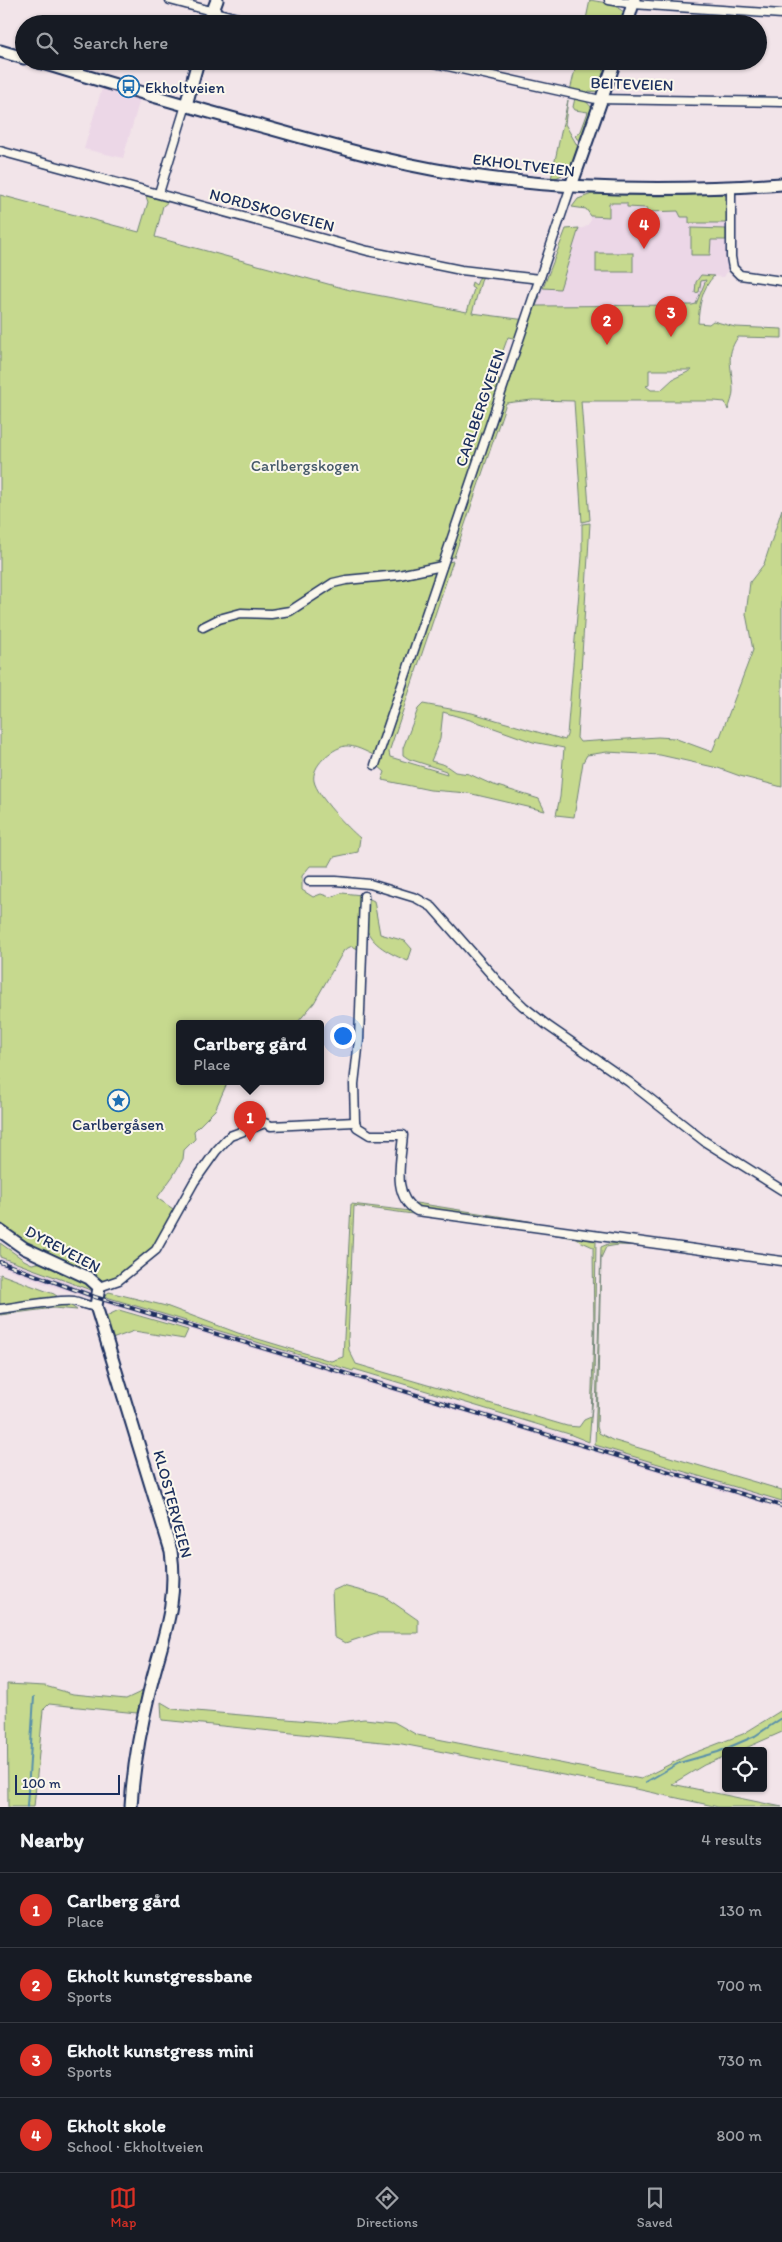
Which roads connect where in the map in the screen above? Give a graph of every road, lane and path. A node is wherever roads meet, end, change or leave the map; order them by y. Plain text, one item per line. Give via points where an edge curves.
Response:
1 (170, 0) edge
2 (217, 0) edge
3 (609, 0) edge
4 (185, 2) edge
5 (634, 2) edge
6 (212, 11) junction
7 (782, 14) edge
8 (211, 15) edge
9 (227, 15) edge
10 (630, 15) edge
11 (0, 51) edge
12 (15, 55) edge
13 (67, 70) edge
14 (196, 70) edge
15 (465, 70) edge
16 (612, 70) edge
17 (602, 99) junction
18 (782, 102) edge
19 (186, 105) junction
20 (0, 151) edge
21 (782, 184) edge
22 (571, 186) junction
23 (731, 187) junction
24 (159, 193) junction
25 (540, 280) junction
26 (782, 281) edge
27 (442, 566) junction
28 (203, 627) dead end
29 (375, 766) dead end
30 (309, 881) dead end
31 (364, 896) dead end
32 (355, 1122) junction
33 (782, 1190) edge
34 (0, 1231) edge
35 (782, 1262) edge
36 (99, 1287) junction
37 (97, 1304) junction
38 (0, 1309) edge
39 (131, 1807) edge

1 - 4 street
2 - 6 street
3 - 5 street
4 - 6 street
5 - 7 street
5 - 10 street
6 - 8 street
6 - 9 street
11 - 12 street
13 - 19 street, EKHOLTVEIEN
14 - 19 street
15 - 17 street, BEITEVEIEN
16 - 17 street, CARLBERGVEIEN
17 - 18 street, BEITEVEIEN
17 - 22 street, CARLBERGVEIEN
19 - 22 street, EKHOLTVEIEN via 398,163 487,178
19 - 24 street
20 - 24 street, NORDSKOGVEIEN
21 - 23 street, EKHOLTVEIEN
22 - 23 street, EKHOLTVEIEN via 660,190
22 - 25 street, CARLBERGVEIEN
23 - 26 street via 733,268 740,275
24 - 25 street, NORDSKOGVEIEN via 401,258
25 - 27 street, CARLBERGVEIEN
27 - 28 street via 399,576 346,580 333,584 290,611 241,613
27 - 29 street, CARLBERGVEIEN
30 - 33 street via 370,884 432,906 498,982 548,1026 724,1154
31 - 32 street via 359,1040 354,1084
32 - 35 street via 357,1128 370,1135 403,1136 399,1186 408,1205 417,1211
32 - 36 street via 271,1126 266,1123 230,1136 194,1182 156,1250 119,1280
34 - 36 street, DYREVEIEN via 24,1248 89,1278
36 - 37 street, DYREVEIEN
37 - 38 street via 86,1307 74,1301
37 - 39 street, KLOSTERVEIEN via 164,1526 174,1570 172,1606 147,1701

